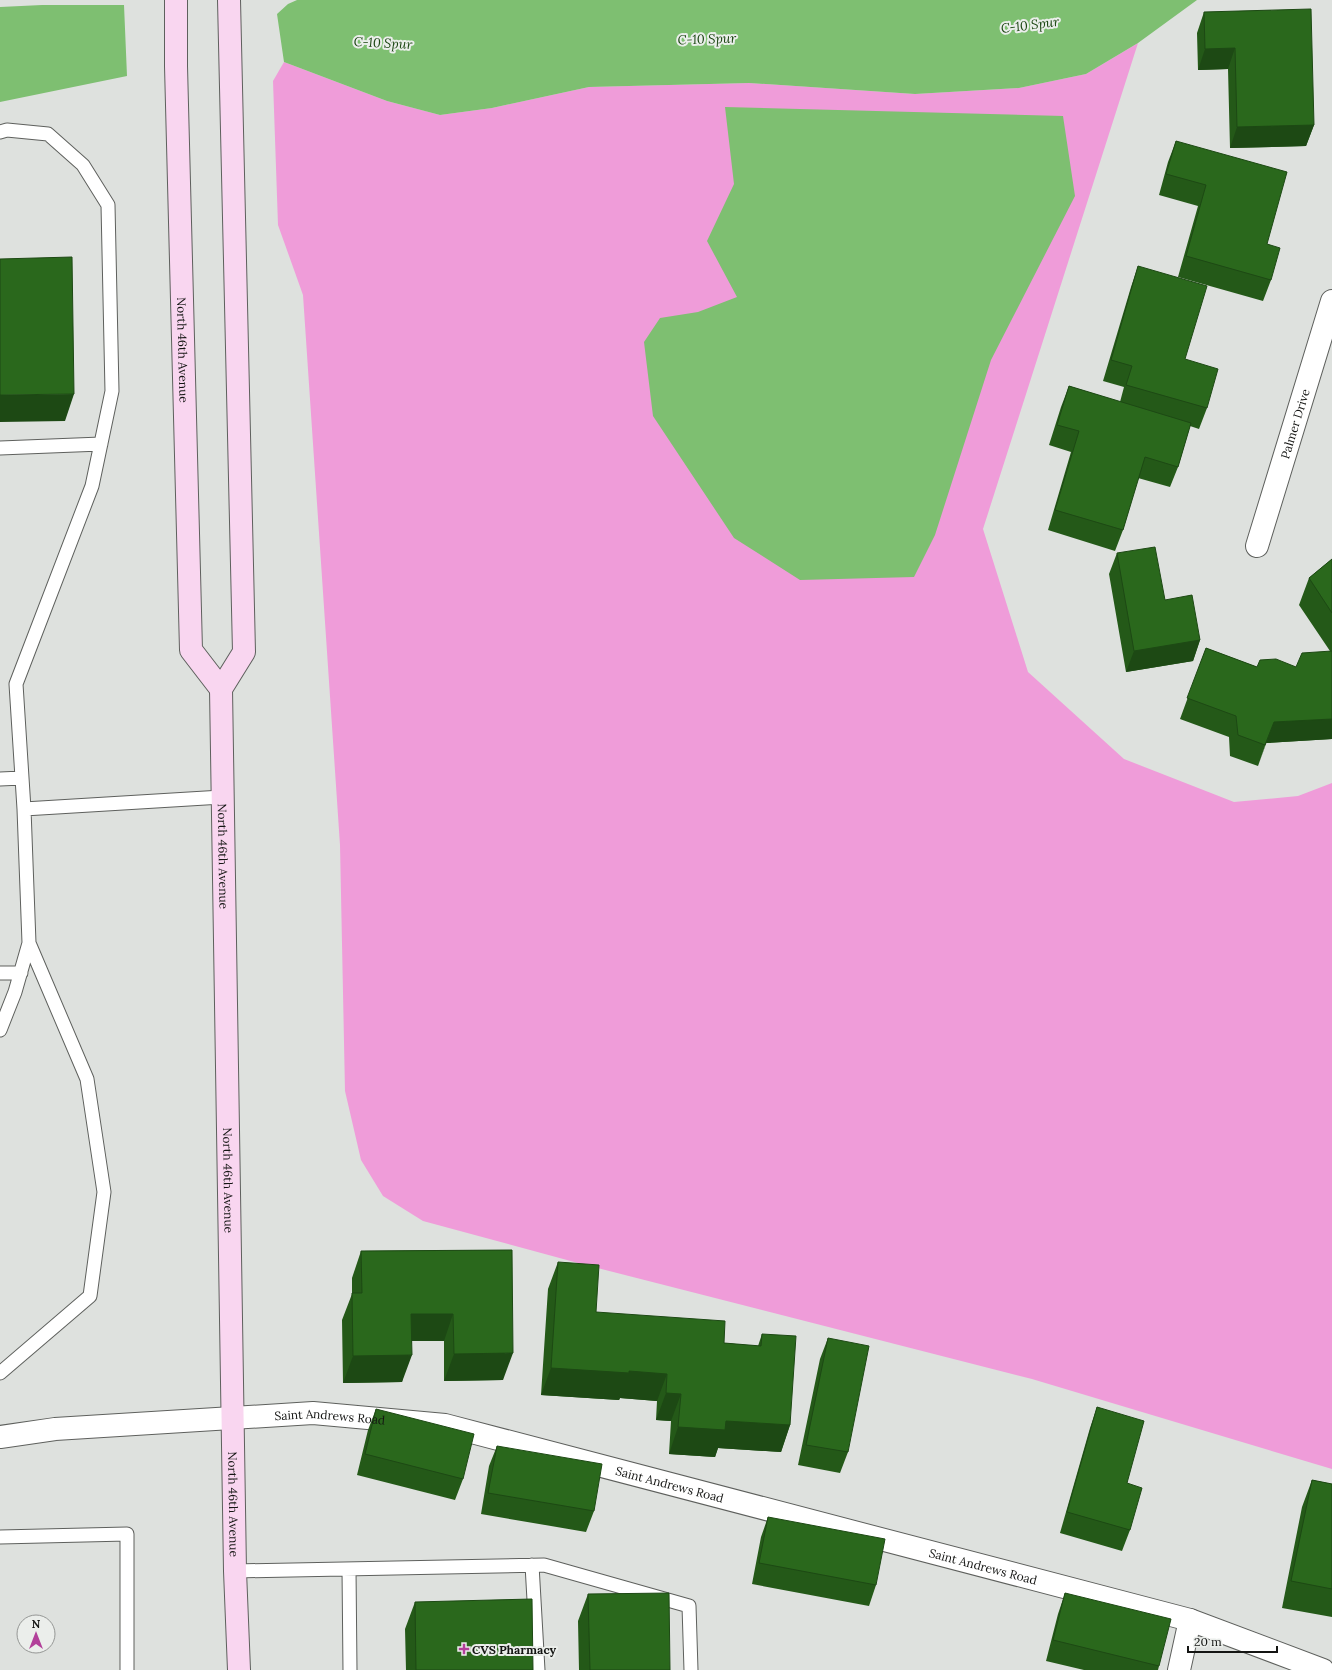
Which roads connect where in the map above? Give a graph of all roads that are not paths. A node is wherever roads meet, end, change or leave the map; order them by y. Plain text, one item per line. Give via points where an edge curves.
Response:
1 (176, 0) edge
2 (229, 0) edge
3 (0, 132) edge
4 (1332, 301) edge
5 (101, 444) junction
6 (0, 448) edge
7 (1257, 546) dead end
8 (221, 689) junction
9 (22, 778) junction
10 (0, 779) edge
11 (222, 797) junction
12 (24, 808) junction
13 (29, 944) junction
14 (0, 973) edge
15 (21, 973) junction
16 (0, 1030) edge
17 (0, 1373) edge
18 (232, 1417) junction
19 (0, 1437) edge
20 (0, 1537) edge
21 (532, 1565) junction
22 (349, 1569) junction
23 (235, 1571) junction
24 (1190, 1620) junction
25 (128, 1670) edge
26 (239, 1670) edge
27 (350, 1670) edge
28 (538, 1670) edge
29 (691, 1670) edge
30 (1179, 1670) edge
31 (1323, 1670) edge

1 - 8 street, North 46th Avenue via 191,650
2 - 8 street via 244,652
3 - 5 lane via 7,130 48,134 83,165 108,205 112,392
4 - 7 street, Palmer Drive
5 - 6 lane
5 - 9 lane via 92,486 16,684
8 - 11 street, North 46th Avenue
9 - 10 lane
9 - 12 lane
11 - 12 lane
11 - 18 street, North 46th Avenue
12 - 13 lane
13 - 15 lane
13 - 17 lane via 87,1079 104,1192 90,1296
14 - 15 lane
15 - 16 lane
18 - 19 street, Saint Andrews Road via 55,1429
18 - 23 street, North 46th Avenue
18 - 24 street, Saint Andrews Road via 313,1413 445,1425
20 - 25 lane via 128,1534
21 - 22 lane
21 - 28 lane
21 - 29 lane via 544,1565 689,1606
22 - 23 lane
22 - 27 lane
23 - 26 street, North 46th Avenue
24 - 30 street
24 - 31 street, Saint Andrews Road

